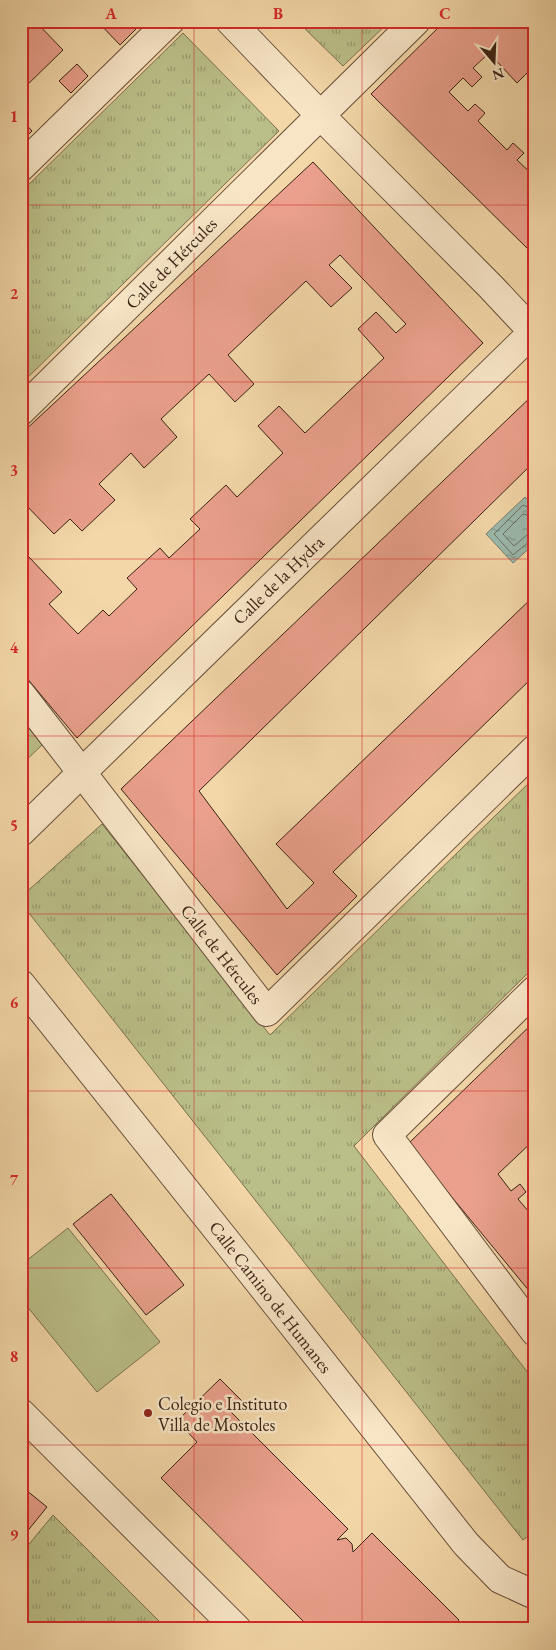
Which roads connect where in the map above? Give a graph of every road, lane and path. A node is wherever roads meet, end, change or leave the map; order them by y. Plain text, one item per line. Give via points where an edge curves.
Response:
1 (170, 21) edge
2 (230, 21) edge
3 (416, 21) edge
4 (320, 115) junction
5 (21, 167) edge
6 (534, 332) edge
7 (21, 411) edge
8 (21, 694) edge
9 (535, 749) edge
10 (82, 773) junction
11 (21, 832) edge
12 (21, 984) edge
13 (535, 990) edge
14 (535, 1332) edge
15 (21, 1413) edge
16 (535, 1594) edge
17 (237, 1629) edge

1 - 5 street
2 - 4 street
3 - 4 street, Calle de Hércules
4 - 6 street
4 - 7 street, Calle de Hércules
6 - 10 street, Calle de la Hydra
8 - 10 street, Calle de Hércules
9 - 10 street, Calle de Hércules via 267,1012
10 - 11 street, Calle de la Hydra
12 - 16 street, Calle Camino de Humanes via 466,1544 500,1579
13 - 14 street via 387,1136
15 - 17 street

